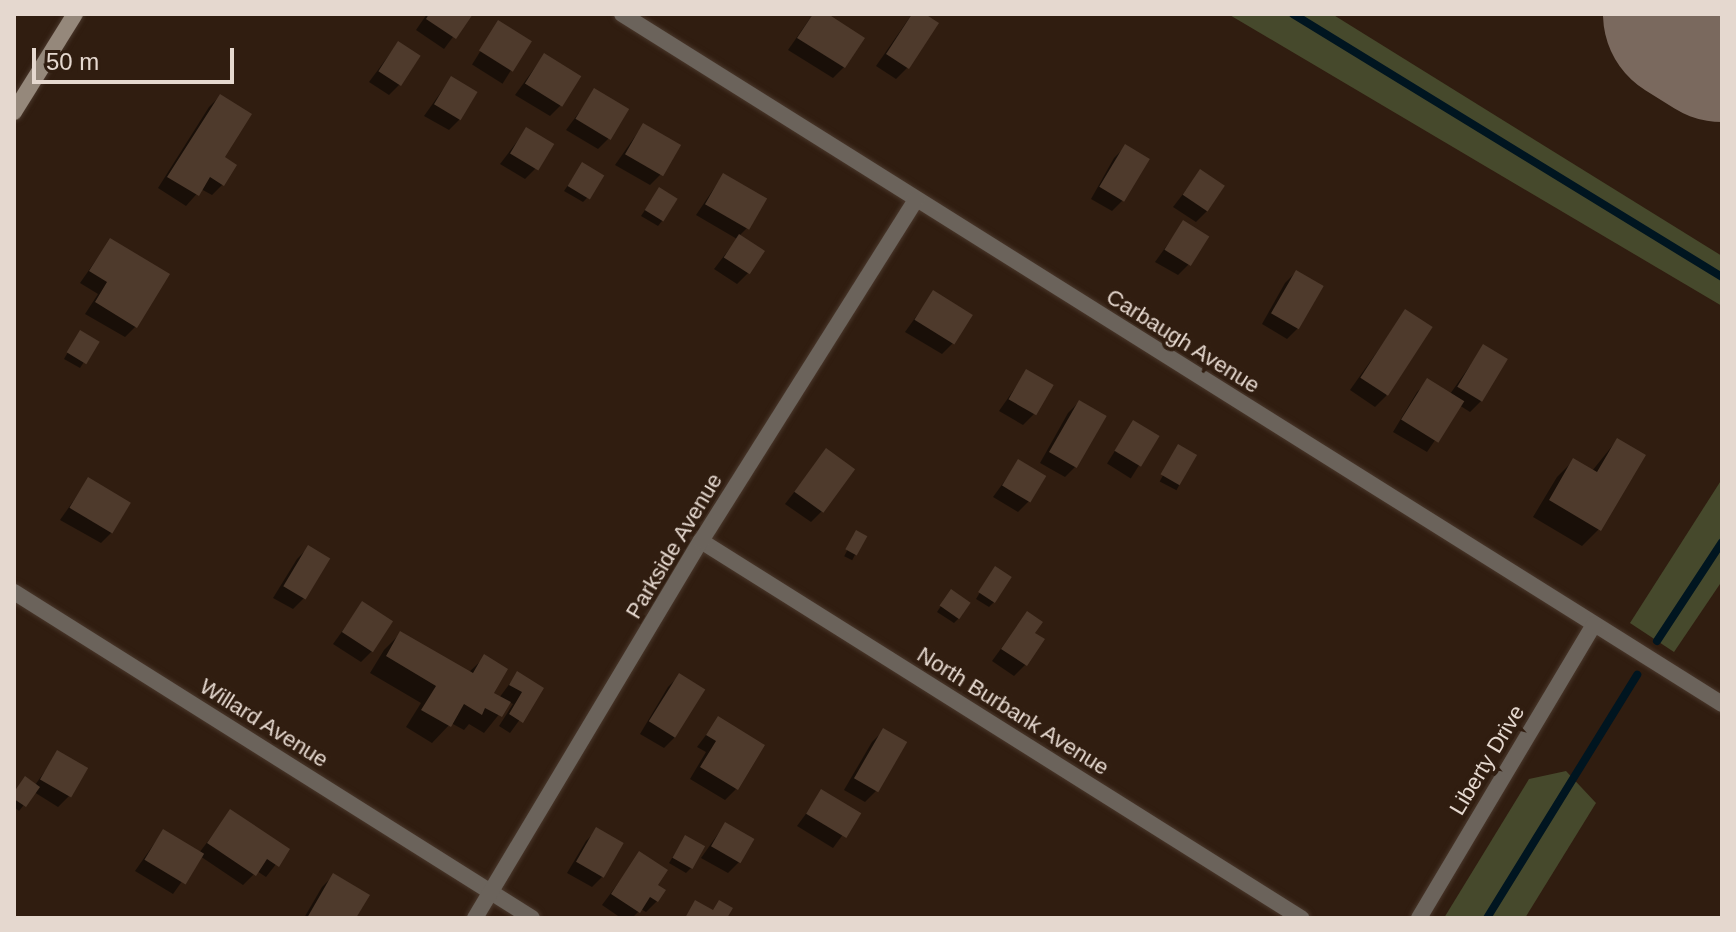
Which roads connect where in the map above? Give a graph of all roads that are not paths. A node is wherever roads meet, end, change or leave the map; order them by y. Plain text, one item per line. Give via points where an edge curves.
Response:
1 (75, 14) edge
2 (622, 14) edge
3 (14, 112) edge
4 (916, 200) junction
5 (701, 541) junction
6 (14, 592) edge
7 (1594, 624) junction
8 (1722, 704) edge
9 (491, 893) junction
10 (475, 918) edge
11 (532, 918) edge
12 (1301, 918) edge
13 (1419, 918) edge

1 - 3 main road
2 - 4 street, Carbaugh Avenue
4 - 5 street, Parkside Avenue
4 - 7 street, Carbaugh Avenue
5 - 9 street, Parkside Avenue
5 - 12 street, North Burbank Avenue
6 - 9 street, Willard Avenue
7 - 8 street, Carbaugh Avenue
7 - 13 street, Liberty Drive
9 - 10 street, Parkside Avenue
9 - 11 street, Willard Avenue

